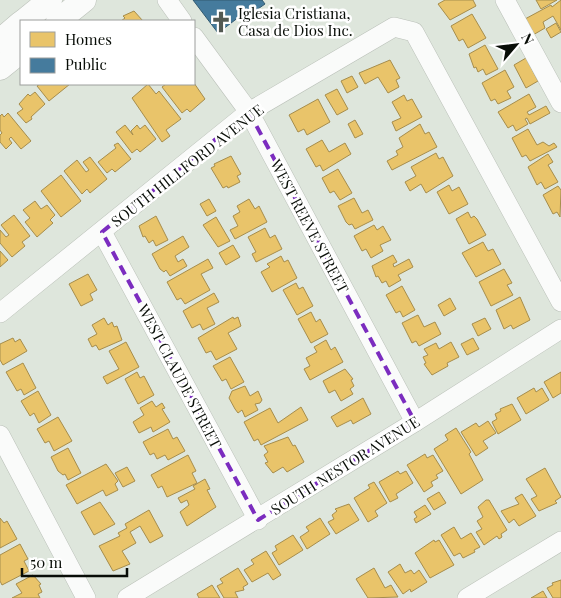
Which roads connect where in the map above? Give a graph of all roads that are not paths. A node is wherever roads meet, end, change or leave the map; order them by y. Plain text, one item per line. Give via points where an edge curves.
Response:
1 (50, 0) edge
2 (84, 0) edge
3 (167, 0) edge
4 (505, 0) edge
5 (25, 20) edge
6 (59, 20) edge
7 (181, 20) edge
8 (20, 24) edge
9 (195, 38) edge
10 (0, 41) edge
11 (20, 52) edge
12 (0, 68) edge
13 (561, 102) edge
14 (249, 112) junction
15 (102, 232) junction
16 (561, 302) edge
17 (0, 313) edge
18 (561, 330) edge
19 (415, 422) junction
20 (0, 435) edge
21 (258, 520) junction
22 (561, 541) edge
23 (86, 598) edge
24 (127, 598) edge
25 (467, 598) edge

1 - 5 main road
2 - 6 main road
3 - 7 street
4 - 13 street
8 - 10 main road
9 - 14 street, WEST REEVE STREET
11 - 12 main road
14 - 15 street, SOUTH HILLFORD AVENUE
14 - 16 street, SOUTH HILLFORD AVENUE via 394,28 414,32
14 - 19 street, WEST REEVE STREET
15 - 17 street, SOUTH HILLFORD AVENUE
15 - 21 street, WEST CLAUDE STREET
18 - 19 street, SOUTH NESTOR AVENUE
19 - 21 street, SOUTH NESTOR AVENUE
20 - 23 street
21 - 24 street, SOUTH NESTOR AVENUE
22 - 25 street

